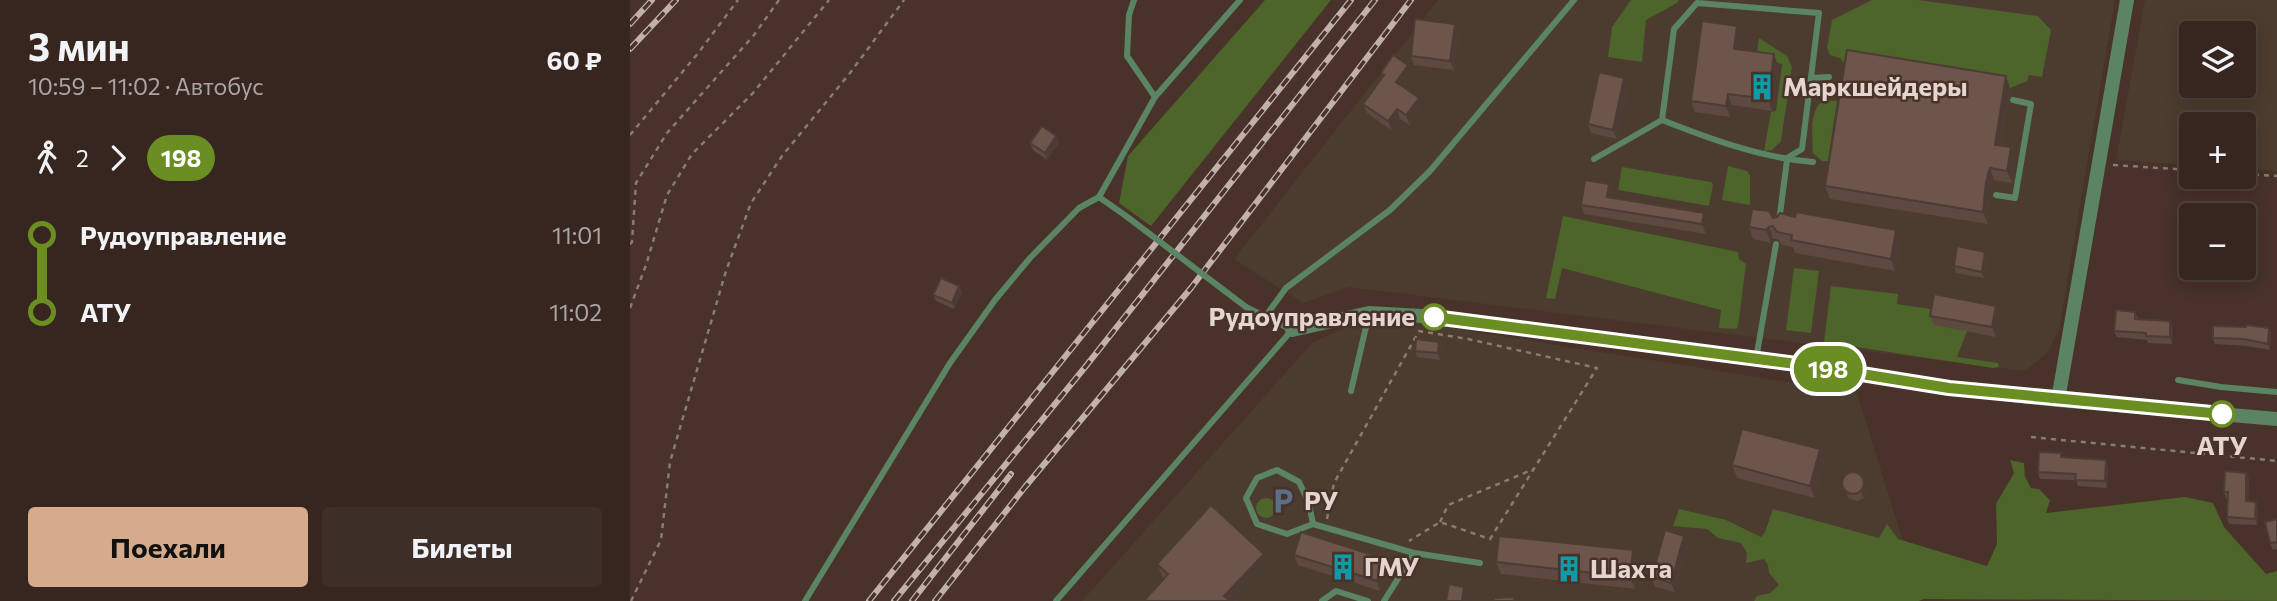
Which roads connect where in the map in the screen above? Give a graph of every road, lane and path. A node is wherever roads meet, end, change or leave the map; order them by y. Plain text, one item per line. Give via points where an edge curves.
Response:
1 (738, 0) edge
2 (779, 0) edge
3 (830, 0) edge
4 (904, 0) edge
5 (1134, 0) edge
6 (1240, 0) edge
7 (1574, 0) edge
8 (2127, 0) edge
9 (1829, 77) dead end
10 (1811, 78) junction
11 (1155, 97) junction
12 (2013, 100) dead end
13 (1662, 120) junction
14 (630, 135) edge
15 (1594, 159) dead end
16 (1787, 160) junction
17 (1813, 162) dead end
18 (2099, 165) junction
19 (2179, 169) edge
20 (2256, 175) edge
21 (2277, 176) edge
22 (1996, 195) dead end
23 (1099, 197) junction
24 (1779, 225) edge
25 (630, 244) edge
26 (1776, 244) edge
27 (630, 308) edge
28 (1370, 313) junction
29 (1265, 317) junction
30 (1292, 330) junction
31 (1756, 360) junction
32 (2178, 380) dead end
33 (1351, 391) dead end
34 (2277, 392) edge
35 (2058, 400) junction
36 (2277, 419) edge
37 (2031, 437) dead end
38 (2277, 461) edge
39 (1534, 469) junction
40 (1440, 522) junction
41 (1313, 524) junction
42 (1326, 528) junction
43 (1397, 548) junction
44 (1413, 553) junction
45 (1480, 563) dead end
46 (631, 601) edge
47 (805, 601) edge
48 (1056, 601) edge
49 (1322, 601) edge
50 (1368, 601) edge
51 (1384, 601) edge

1 - 14 path
2 - 25 path via 667,133 636,183
3 - 27 path via 753,93 692,155 667,195
4 - 46 path via 782,156 751,203 726,271 670,463 661,540
5 - 11 lane via 1127,56
6 - 11 lane
7 - 29 lane via 1430,171 1390,210 1286,288
8 - 18 street
9 - 10 lane
10 - 13 lane via 1819,13 1697,3 1674,29
10 - 16 lane via 1802,149
11 - 23 lane
12 - 22 lane via 2031,104 2015,198
13 - 15 lane
13 - 16 lane
16 - 17 lane
16 - 24 lane
18 - 19 path
18 - 35 street
20 - 21 path
23 - 29 lane, bridge
23 - 47 lane via 1079,208 1030,258 950,363
26 - 31 lane
28 - 30 street
28 - 31 street
28 - 33 lane
29 - 30 lane
30 - 48 lane
31 - 35 street
32 - 34 lane
35 - 36 street
37 - 38 path
39 - 40 path via 1448,505
39 - 40 path via 1490,539
39 - 42 path via 1597,368 1419,331 1334,483
40 - 43 path
41 - 41 lane via 1299,482 1277,470 1257,478 1246,498 1256,524 1287,534
41 - 42 lane
42 - 43 lane
43 - 44 lane
44 - 45 lane
44 - 51 lane
49 - 50 lane via 1336,591

